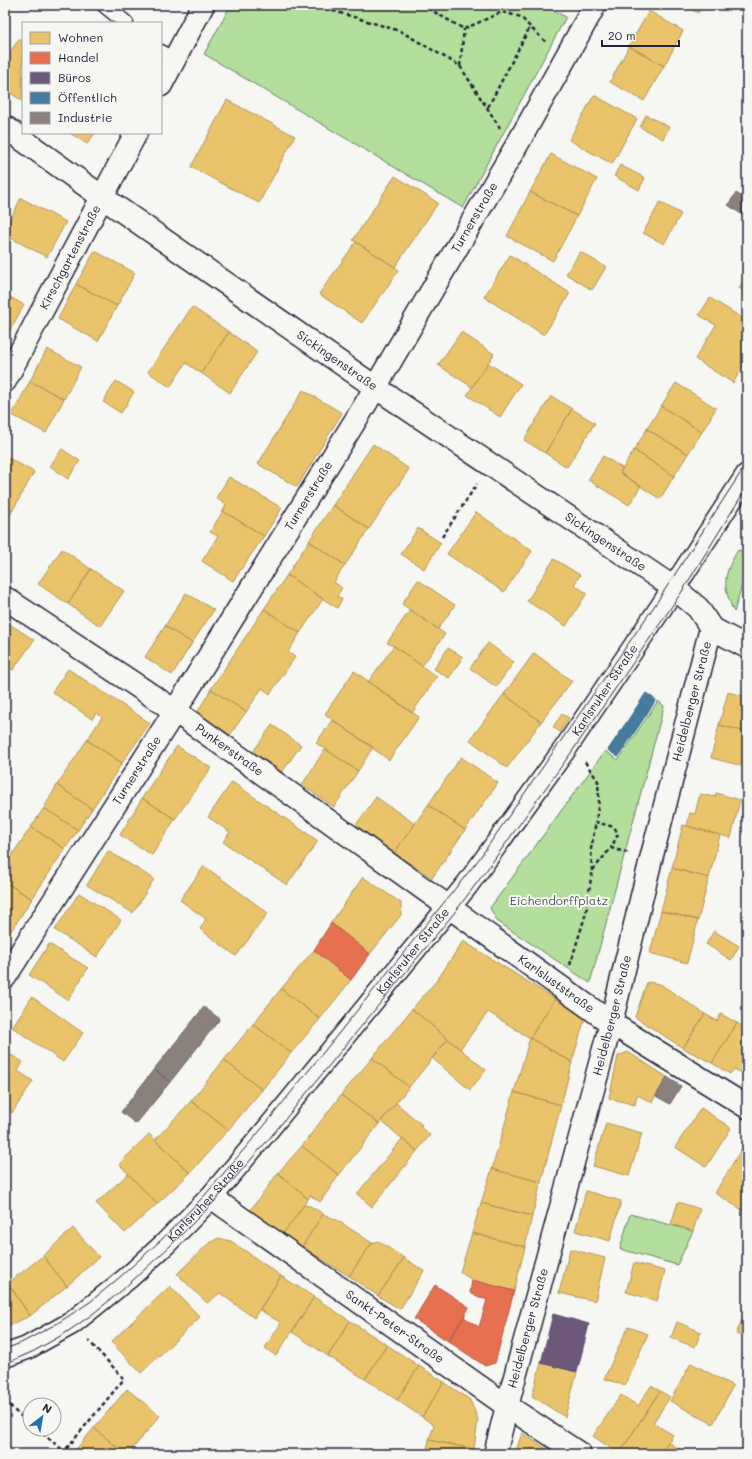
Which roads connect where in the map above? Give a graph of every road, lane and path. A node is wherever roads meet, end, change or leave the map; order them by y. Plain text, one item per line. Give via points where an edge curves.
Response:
1 (104, 5) edge
2 (202, 5) edge
3 (320, 5) edge
4 (422, 5) edge
5 (595, 5) edge
6 (125, 22) edge
7 (530, 27) junction
8 (464, 29) junction
9 (550, 46) dead end
10 (167, 57) edge
11 (460, 66) junction
12 (162, 80) edge
13 (488, 108) junction
14 (5, 127) edge
15 (135, 134) edge
16 (518, 143) junction
17 (102, 197) junction
18 (5, 381) edge
19 (375, 387) junction
20 (747, 475) edge
21 (478, 481) dead end
22 (442, 537) dead end
23 (674, 588) junction
24 (5, 598) edge
25 (711, 628) junction
26 (747, 647) edge
27 (175, 711) junction
28 (565, 749) junction
29 (596, 822) junction
30 (611, 848) junction
31 (651, 859) junction
32 (592, 871) junction
33 (450, 908) junction
34 (5, 976) edge
35 (563, 988) junction
36 (611, 1024) junction
37 (747, 1107) edge
38 (211, 1197) junction
39 (72, 1323) junction
40 (5, 1356) edge
41 (5, 1400) edge
42 (507, 1406) junction
43 (22, 1417) edge
44 (46, 1437) edge
45 (63, 1453) edge
46 (495, 1454) edge
47 (580, 1454) edge

1 - 6 lane
2 - 10 street
3 - 11 path via 400,31
4 - 8 path
5 - 16 street, Turnerstraße
7 - 8 path via 521,17 502,12
7 - 9 path
7 - 13 path
8 - 11 path
10 - 12 street
11 - 13 path
13 - 16 path via 503,133
14 - 17 street, Sickingenstraße
15 - 17 street, Kirschgartenstraße
16 - 19 street, Turnerstraße
17 - 18 street, Kirschgartenstraße
17 - 19 street, Sickingenstraße
19 - 23 street, Sickingenstraße
19 - 27 street, Turnerstraße
20 - 23 street, Karlsruher Straße
21 - 22 path
23 - 25 street, Heidelberger Straße via 698,608
23 - 28 street, Karlsruher Straße
24 - 27 street, Punkerstraße
25 - 26 street
25 - 31 street, Heidelberger Straße
27 - 33 street, Punkerstraße
27 - 34 street, Turnerstraße
28 - 29 path via 586,763 598,781
28 - 33 street, Karlsruher Straße
29 - 30 path via 614,827 618,834
29 - 32 path via 591,849
30 - 31 path
30 - 32 path
31 - 36 street, Heidelberger Straße
32 - 35 path via 586,913
33 - 35 street, Karlsluststraße
33 - 38 street, Karlsruher Straße
35 - 36 street, Karlsluststraße
36 - 37 street, Karlsluststraße
36 - 42 street, Heidelberger Straße
38 - 39 street, Karlsruher Straße via 165,1244
38 - 42 street, Sankt-Peter-Straße
39 - 40 street, Karlsruher Straße via 27,1348
39 - 45 path via 124,1379
41 - 43 path
42 - 46 street, Heidelberger Straße
42 - 47 street, Sankt-Peter-Straße
44 - 45 path

